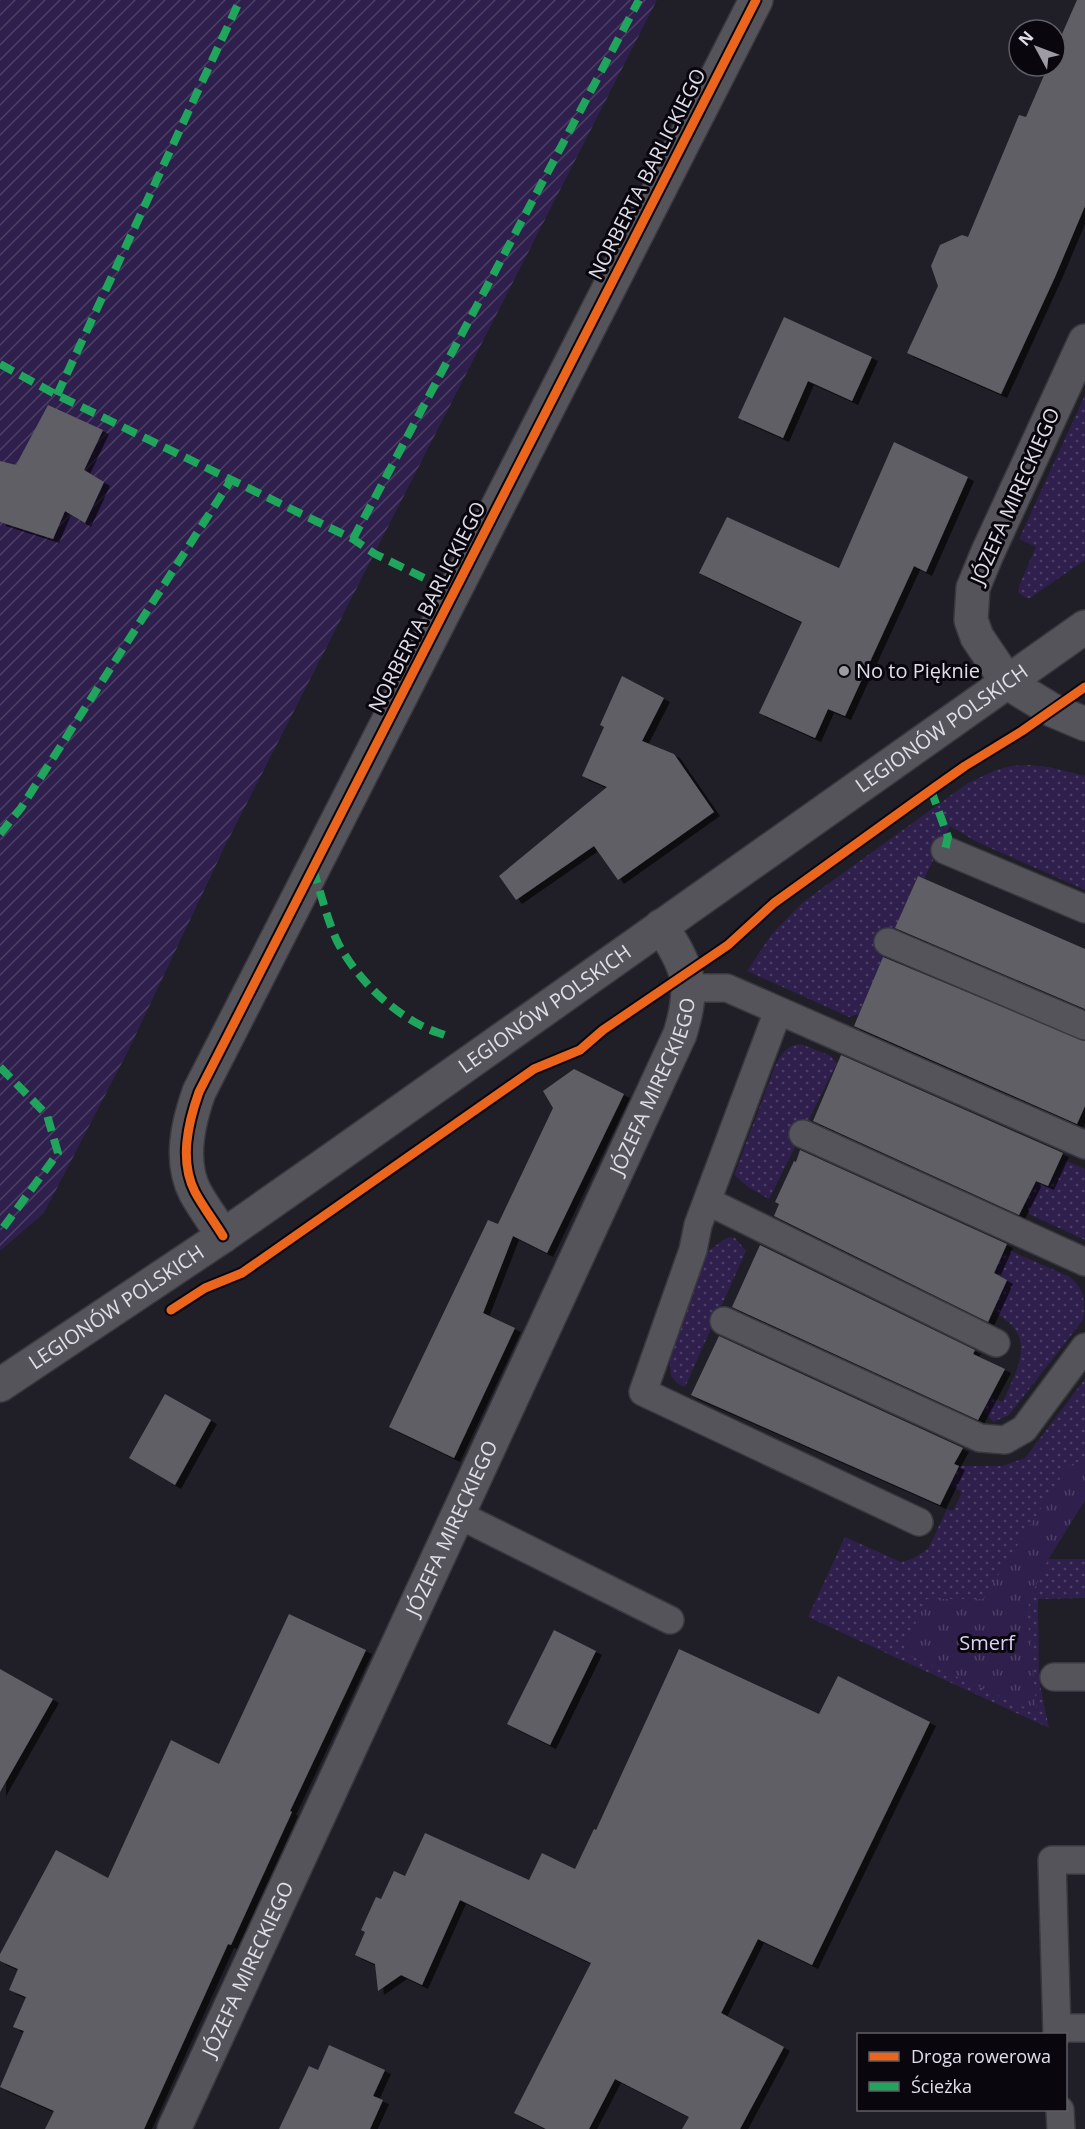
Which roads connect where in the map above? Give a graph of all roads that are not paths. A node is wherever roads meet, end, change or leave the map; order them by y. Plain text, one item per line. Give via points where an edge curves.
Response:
1 (756, 0) edge
2 (1085, 341) edge
3 (1085, 627) edge
4 (1008, 683) junction
5 (1085, 724) edge
6 (945, 850) dead end
7 (1085, 909) edge
8 (661, 926) junction
9 (888, 942) dead end
10 (689, 988) junction
11 (778, 1011) junction
12 (1085, 1026) edge
13 (803, 1134) dead end
14 (1085, 1145) edge
15 (707, 1201) junction
16 (222, 1236) junction
17 (1085, 1262) edge
18 (724, 1321) dead end
19 (996, 1343) dead end
20 (1085, 1347) edge
21 (0, 1384) edge
22 (459, 1515) junction
23 (919, 1522) dead end
24 (670, 1620) dead end
25 (1054, 1677) dead end
26 (1085, 1677) edge
27 (1085, 1860) edge
28 (1085, 2028) edge
29 (1057, 2031) edge
30 (1060, 2111) edge
31 (174, 2129) edge
32 (1061, 2129) edge

1 - 16 street, NORBERTA BARLICKIEGO via 199,1092 188,1127 188,1169 195,1191
2 - 4 street, JÓZEFA MIRECKIEGO via 973,588 971,620 977,637
3 - 4 street, LEGIONÓW POLSKICH
4 - 5 street via 1052,710
4 - 8 street, LEGIONÓW POLSKICH
6 - 7 lane
8 - 10 street, JÓZEFA MIRECKIEGO via 683,961
8 - 16 street, LEGIONÓW POLSKICH
9 - 12 lane
10 - 11 lane via 727,988
10 - 22 street, JÓZEFA MIRECKIEGO via 680,1034
11 - 14 lane
11 - 15 lane
13 - 17 lane
15 - 19 lane
15 - 23 lane via 643,1392
16 - 21 street, LEGIONÓW POLSKICH
18 - 20 lane via 980,1438 1005,1440 1024,1429
22 - 24 lane
22 - 31 street, JÓZEFA MIRECKIEGO
25 - 26 lane
27 - 29 lane via 1052,1860
28 - 29 lane
30 - 32 lane

